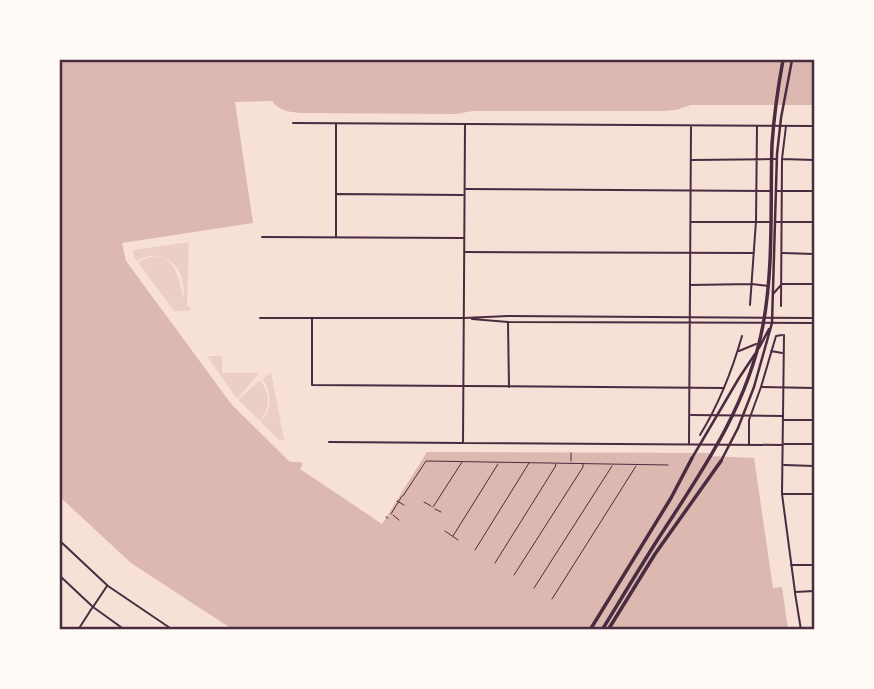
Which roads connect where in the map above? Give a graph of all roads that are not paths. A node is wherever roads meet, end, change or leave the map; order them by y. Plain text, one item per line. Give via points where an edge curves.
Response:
1 (783, 60) edge
2 (792, 60) edge
3 (293, 123) dead end
4 (336, 123) junction
5 (465, 125) junction
6 (691, 125) junction
7 (757, 126) junction
8 (786, 126) junction
9 (814, 126) edge
10 (757, 159) junction
11 (782, 159) junction
12 (690, 160) junction
13 (814, 160) edge
14 (464, 189) junction
15 (690, 191) junction
16 (756, 191) junction
17 (782, 191) junction
18 (814, 191) edge
19 (337, 194) junction
20 (464, 195) junction
21 (756, 221) junction
22 (690, 222) junction
23 (782, 222) junction
24 (814, 222) edge
25 (262, 237) dead end
26 (336, 237) junction
27 (464, 238) junction
28 (464, 252) junction
29 (690, 253) junction
30 (754, 253) junction
31 (782, 253) junction
32 (814, 254) edge
33 (752, 284) junction
34 (781, 284) junction
35 (690, 285) junction
36 (814, 285) edge
37 (773, 292) junction
38 (750, 305) dead end
39 (781, 306) dead end
40 (690, 317) junction
41 (260, 318) dead end
42 (312, 318) junction
43 (464, 318) junction
44 (772, 318) junction
45 (814, 318) edge
46 (508, 322) junction
47 (690, 323) junction
48 (772, 323) junction
49 (814, 323) edge
50 (742, 336) dead end
51 (768, 338) junction
52 (762, 342) junction
53 (772, 347) junction
54 (771, 351) junction
55 (738, 352) junction
56 (783, 353) junction
57 (464, 386) junction
58 (509, 387) junction
59 (761, 387) junction
60 (690, 388) junction
61 (724, 388) junction
62 (783, 388) junction
63 (814, 388) edge
64 (690, 415) junction
65 (712, 416) junction
66 (750, 416) junction
67 (783, 416) junction
68 (783, 420) junction
69 (814, 420) edge
70 (699, 435) dead end
71 (329, 442) dead end
72 (463, 443) junction
73 (689, 444) junction
74 (814, 444) edge
75 (749, 445) junction
76 (783, 445) junction
77 (692, 458) joint
78 (721, 461) joint
79 (782, 465) junction
80 (814, 466) edge
81 (782, 494) junction
82 (814, 494) edge
83 (60, 541) edge
84 (791, 565) junction
85 (814, 565) edge
86 (60, 576) edge
87 (108, 586) junction
88 (795, 592) junction
89 (814, 592) edge
90 (93, 607) junction
91 (78, 629) edge
92 (125, 629) edge
93 (173, 629) edge
94 (590, 629) edge
95 (602, 629) edge
96 (608, 629) edge
97 (801, 629) edge

1 - 95 highway via 772,141 767,294 755,359 715,450
2 - 37 highway via 777,155
3 - 4 street
4 - 5 street
4 - 19 street
5 - 6 street
5 - 14 street
6 - 7 street
6 - 12 street
7 - 8 street
7 - 10 street
8 - 9 street
8 - 11 street
10 - 11 street
10 - 12 street
10 - 16 street
11 - 13 street
11 - 17 street
12 - 15 street
14 - 15 street
14 - 20 street
15 - 16 street
15 - 22 street
16 - 17 street
16 - 21 street
17 - 18 street
17 - 23 street
19 - 20 street
19 - 26 street
20 - 27 street
21 - 22 street
21 - 23 street
21 - 30 street
22 - 29 street
23 - 24 street
23 - 31 street
25 - 26 street
26 - 27 street
27 - 28 street
28 - 29 street
28 - 43 street
29 - 30 street
29 - 35 street
30 - 33 street
31 - 32 street
31 - 34 street
33 - 35 street
33 - 37 street
33 - 38 street
34 - 36 street
34 - 37 street
34 - 39 street
35 - 40 street
37 - 44 highway
40 - 43 street
40 - 44 street
40 - 47 street
41 - 42 street
42 - 43 street
42 - 57 street via 312,385
43 - 46 street
43 - 57 street
44 - 45 street
44 - 48 highway
46 - 47 street
46 - 58 street
47 - 48 street
47 - 60 street
48 - 49 street
48 - 51 highway
48 - 52 highway
50 - 55 street
51 - 53 street
51 - 78 highway via 754,387
52 - 55 street
52 - 77 highway
53 - 54 street
53 - 56 street via 776,336 783,335
54 - 56 street
54 - 59 street
55 - 61 street
56 - 62 street
57 - 58 street
57 - 72 street
58 - 60 street
59 - 62 street
59 - 66 street
60 - 61 street
60 - 64 street
61 - 65 street
62 - 63 street
62 - 67 street
64 - 65 street
64 - 73 street
65 - 66 street
65 - 70 street
66 - 67 street
66 - 75 street
67 - 68 street
68 - 69 street
68 - 76 street
71 - 72 street
72 - 73 street
73 - 75 street
74 - 76 street
75 - 76 street
76 - 79 street
77 - 94 highway
78 - 96 highway
79 - 80 street
79 - 81 street
81 - 82 street
81 - 84 street
83 - 87 street
84 - 85 street
84 - 88 street
86 - 90 street
87 - 90 street
87 - 93 street
88 - 89 street
88 - 97 street
90 - 91 street
90 - 92 street

